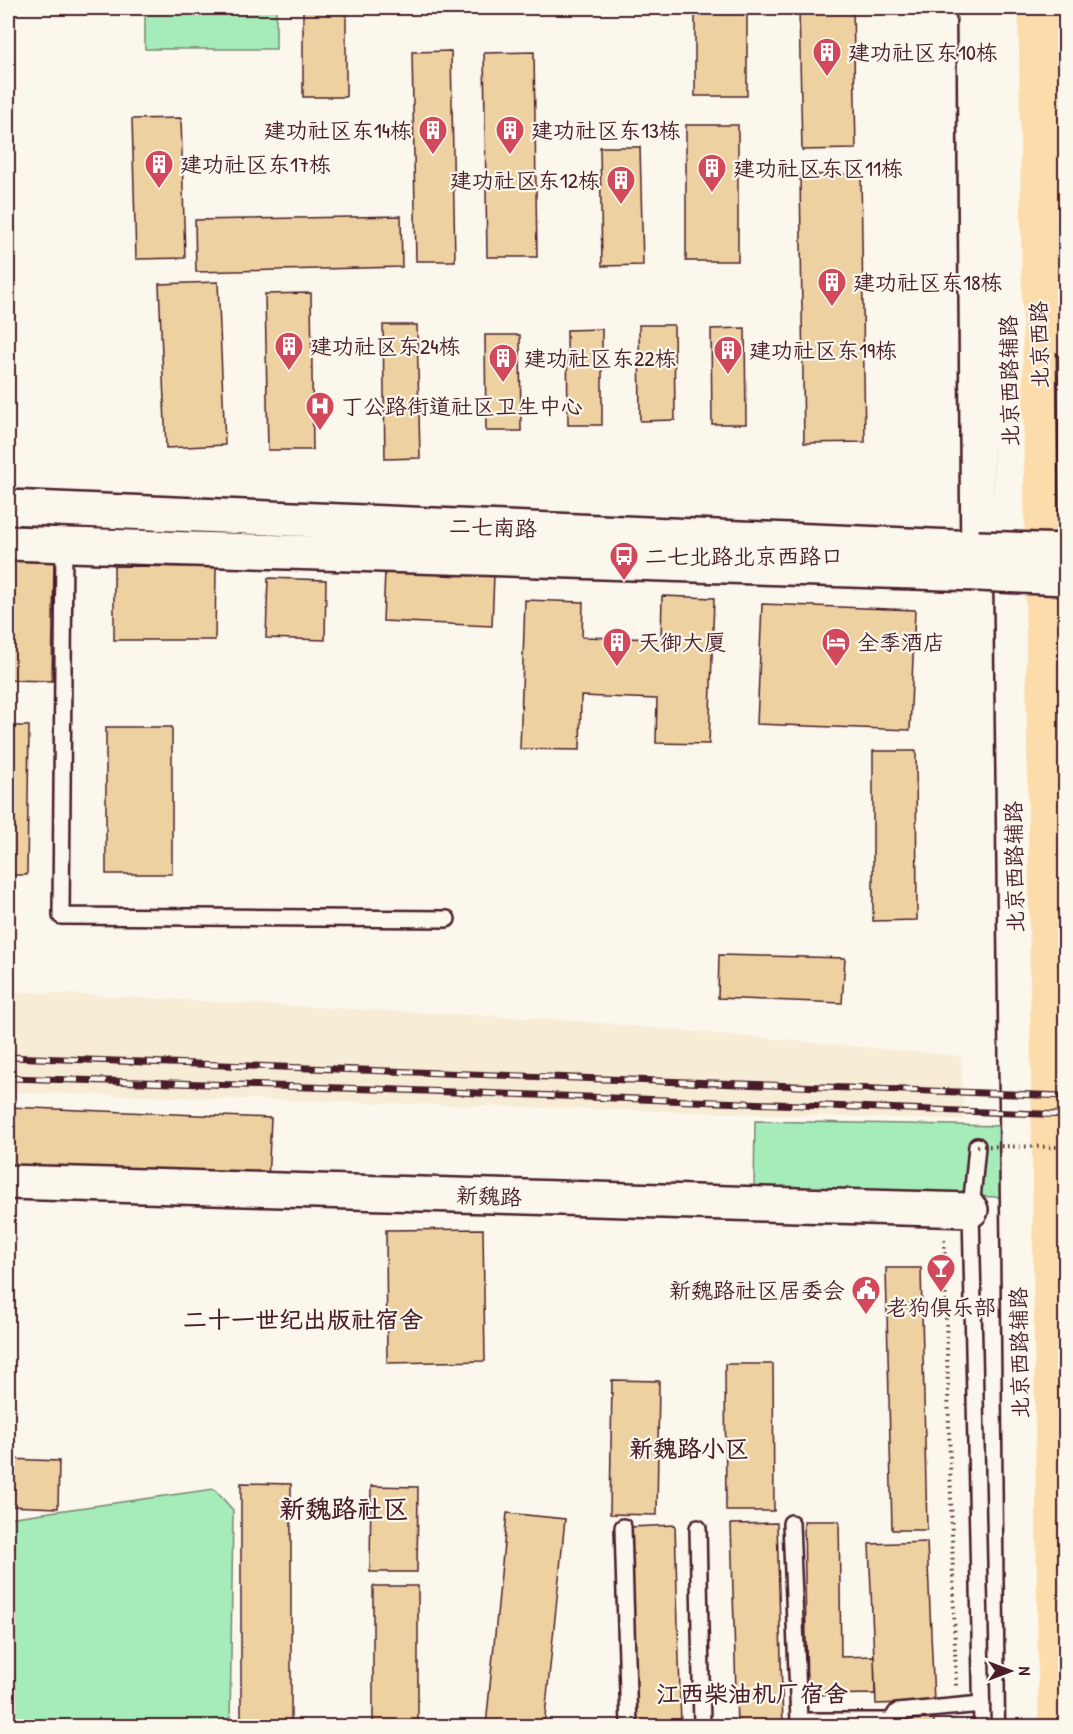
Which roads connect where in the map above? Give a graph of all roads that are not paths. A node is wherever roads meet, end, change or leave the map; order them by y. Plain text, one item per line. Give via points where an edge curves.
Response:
1 (974, 8) edge
2 (1005, 8) edge
3 (1035, 8) edge
4 (1062, 8) edge
5 (1065, 339) edge
6 (8, 507) edge
7 (8, 543) edge
8 (63, 545) junction
9 (1065, 551) edge
10 (978, 561) junction
11 (1065, 578) edge
12 (447, 920) dead end
13 (977, 1146) road end
14 (8, 1182) edge
15 (957, 1210) junction
16 (791, 1523) dead end
17 (623, 1527) dead end
18 (698, 1528) dead end
19 (982, 1704) junction
20 (799, 1724) edge
21 (629, 1726) edge
22 (702, 1726) edge
23 (982, 1726) edge
24 (1023, 1726) edge
25 (1055, 1726) edge

1 - 10 main road, 北京西路辅路
2 - 24 main road, 北京西路辅路
3 - 25 main road, 北京西路
4 - 5 main road, 北京西路
6 - 10 main road, 二七南路
7 - 8 main road, 二七南路
8 - 10 main road, 二七南路
8 - 12 lane via 61,916
9 - 10 main road, bridge
10 - 11 main road, bridge
13 - 15 lane
14 - 15 main road, 新魏路
15 - 19 lane
16 - 20 lane
17 - 21 lane
18 - 22 lane
19 - 20 lane via 897,1712 891,1721
19 - 23 lane

